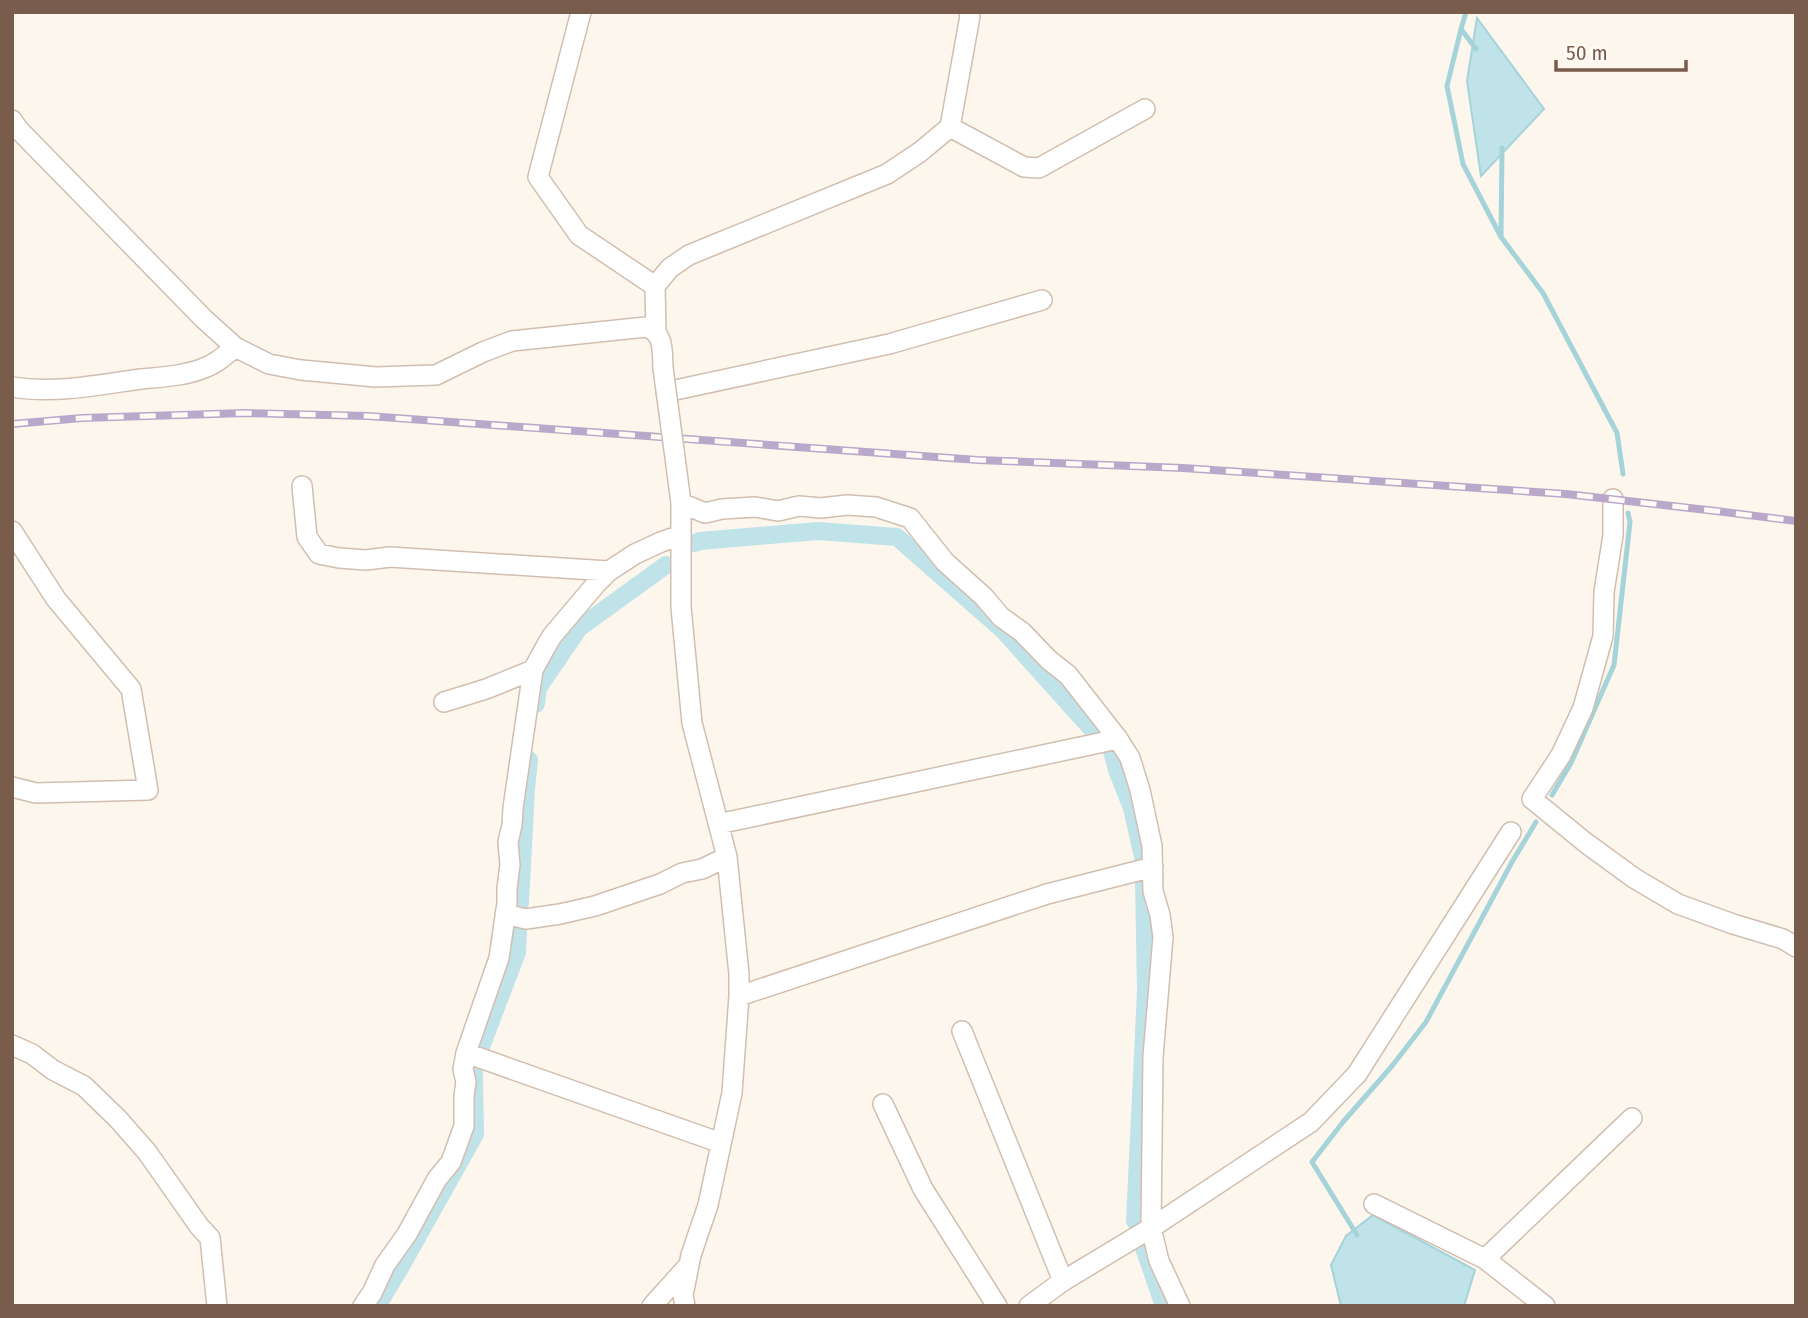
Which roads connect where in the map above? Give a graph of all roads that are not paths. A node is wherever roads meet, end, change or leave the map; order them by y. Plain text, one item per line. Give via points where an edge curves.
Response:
1 (581, 12) edge
2 (969, 12) edge
3 (1145, 109) dead end
4 (12, 120) edge
5 (950, 127) junction
6 (655, 286) junction
7 (1042, 300) dead end
8 (656, 332) junction
9 (235, 347) junction
10 (12, 387) edge
11 (666, 392) junction
12 (302, 486) dead end
13 (1613, 499) dead end
14 (681, 503) junction
15 (12, 531) edge
16 (681, 535) junction
17 (609, 571) junction
18 (533, 670) junction
19 (444, 702) dead end
20 (1118, 739) junction
21 (12, 787) edge
22 (718, 824) junction
23 (1511, 832) dead end
24 (727, 857) junction
25 (1153, 867) junction
26 (505, 914) junction
27 (1796, 947) edge
28 (739, 996) junction
29 (962, 1031) dead end
30 (12, 1045) edge
31 (466, 1053) junction
32 (883, 1104) dead end
33 (1632, 1118) dead end
34 (721, 1143) junction
35 (1374, 1204) dead end
36 (1151, 1228) junction
37 (1485, 1259) junction
38 (689, 1265) junction
39 (1063, 1281) junction
40 (217, 1306) edge
41 (363, 1306) edge
42 (652, 1306) edge
43 (685, 1306) edge
44 (997, 1306) edge
45 (1029, 1306) edge
46 (1180, 1306) edge
47 (1545, 1306) edge

1 - 6 street via 538,177 579,234
2 - 5 street
3 - 5 street via 1039,168 1024,167
4 - 9 street
5 - 6 street via 887,174 690,255 670,268
6 - 8 street
7 - 11 street via 889,344
8 - 9 street via 646,327 512,341 436,375 376,377 301,370 270,363
8 - 11 street, bridge
9 - 10 street via 204,369 172,376 35,390
11 - 14 street, bridge
12 - 17 street via 307,537 319,554
13 - 27 street via 1603,636 1583,708 1561,755 1532,799 1634,878 1678,904
14 - 16 street
14 - 20 street via 705,513 847,505 876,507 910,518 945,562 1068,675
15 - 21 street via 56,599 131,689 148,790 36,793
16 - 17 street via 635,554
16 - 22 street via 681,607 692,723
17 - 18 street via 552,636
18 - 19 street
18 - 26 street via 508,842
20 - 22 street
20 - 25 street via 1140,790
22 - 24 street
23 - 36 street via 1357,1074 1311,1122
24 - 26 street via 595,906 526,919
24 - 28 street
25 - 28 street via 1047,894
25 - 36 street via 1163,937 1153,1057
26 - 31 street via 499,958
28 - 34 street via 732,1093
29 - 39 street
30 - 40 street via 84,1086 147,1152 210,1238
31 - 34 street
31 - 41 street via 464,1126 451,1162
32 - 44 street via 923,1189
33 - 37 street
34 - 38 street
35 - 37 street
36 - 39 street
36 - 46 street via 1159,1261
37 - 47 street
38 - 42 street
38 - 43 street
39 - 45 street

